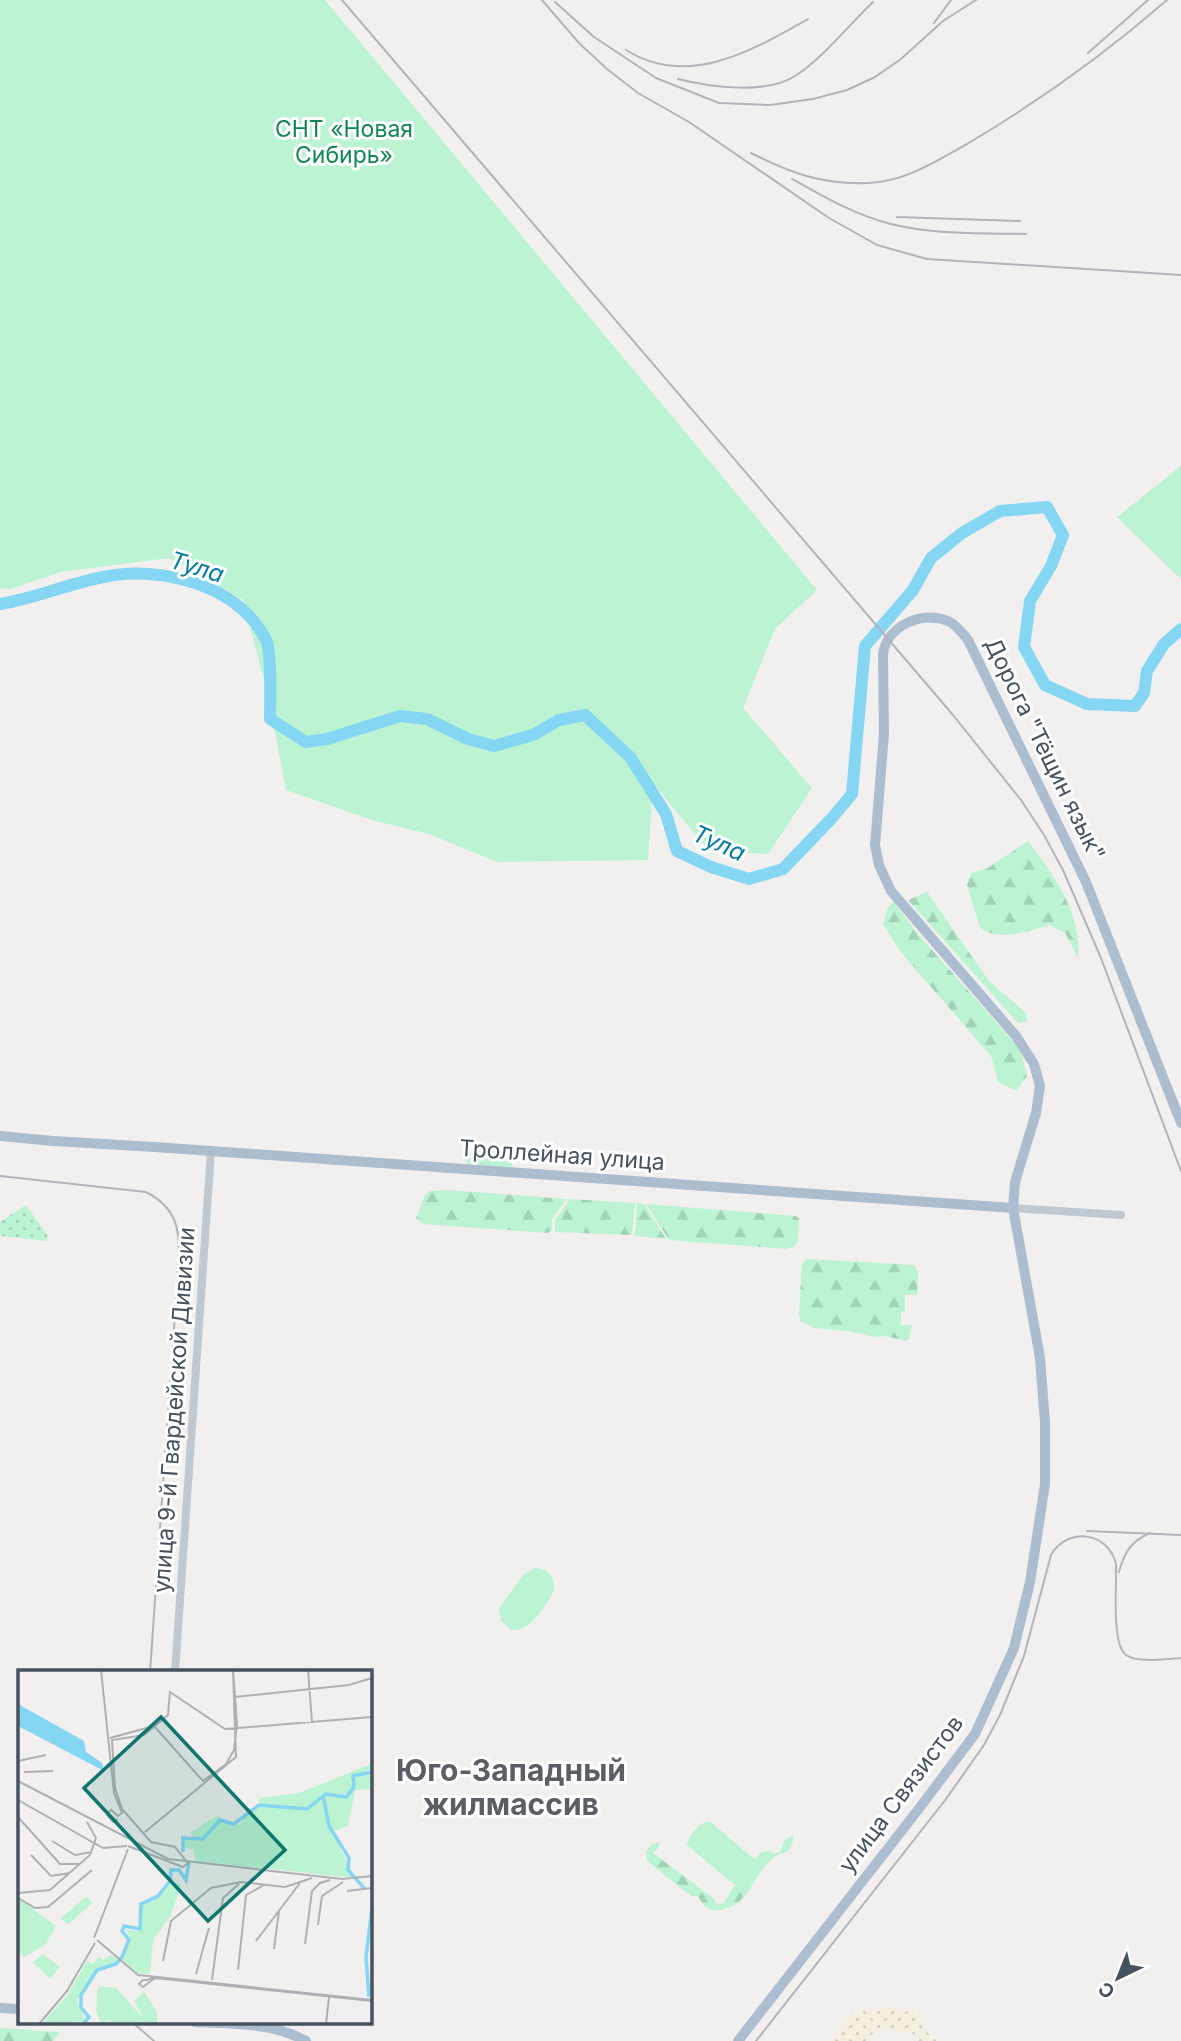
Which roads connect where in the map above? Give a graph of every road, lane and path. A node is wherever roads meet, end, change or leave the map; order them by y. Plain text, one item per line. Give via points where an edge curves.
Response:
1 (1181, 1123) edge
2 (0, 1136) edge
3 (211, 1151) junction
4 (1013, 1208) junction
5 (1121, 1215) dead end
6 (175, 1670) edge
7 (0, 2008) edge
8 (18, 2009) edge
9 (232, 2024) edge
10 (306, 2041) edge
11 (738, 2041) edge

1 - 4 main road, Дорога "Тёщин язык" via 1086,882 968,640 954,625 940,619 901,626 885,641 883,654 884,734 876,854 891,891 1016,1036 1034,1064 1040,1086 1015,1182
2 - 3 main road, Троллейная улица
3 - 4 main road, Троллейная улица
3 - 6 street, улица 9-й Гвардейской Дивизии
4 - 5 street, Троллейная улица
4 - 11 main road, улица Связистов via 1040,1358 1045,1422 1045,1472 1030,1582 1014,1648 975,1734
7 - 8 main road
9 - 10 main road via 269,2026

